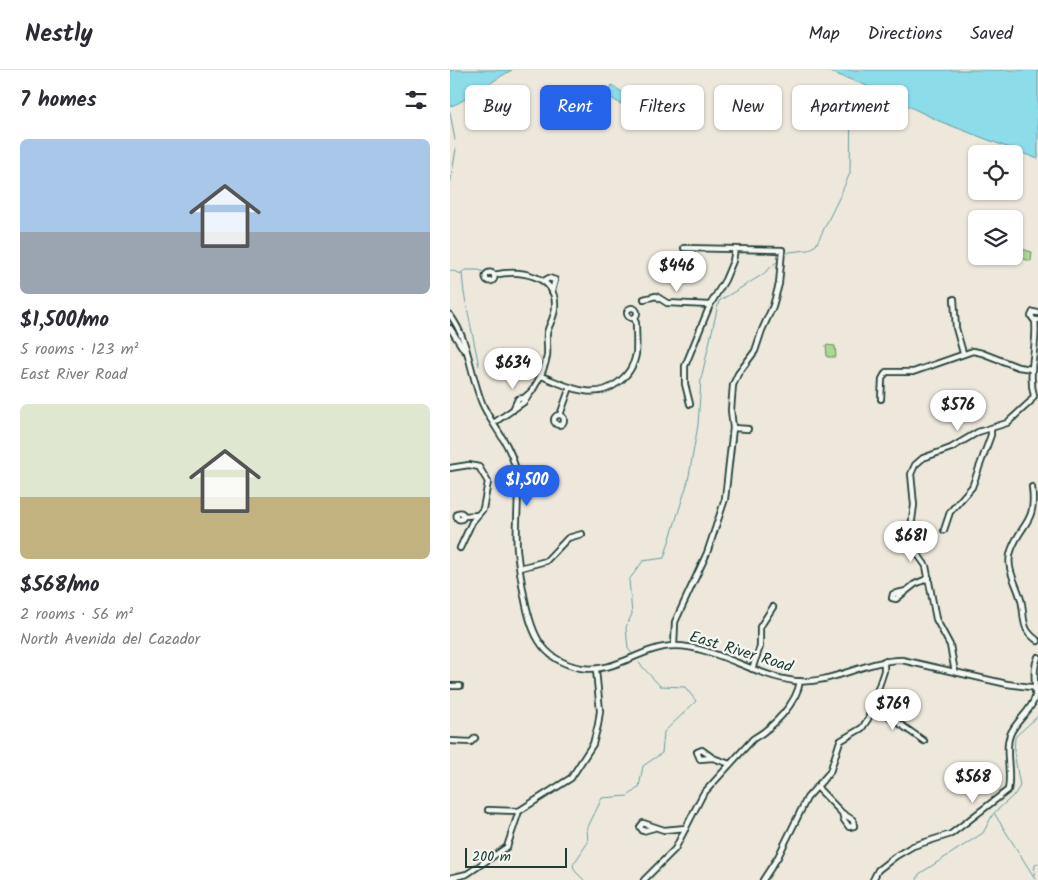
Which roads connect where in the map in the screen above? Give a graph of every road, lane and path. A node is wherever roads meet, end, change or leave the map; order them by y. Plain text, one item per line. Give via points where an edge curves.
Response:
1 (684, 248) dead end
2 (735, 249) junction
3 (494, 275) dead end
4 (544, 281) junction
5 (552, 291) junction
6 (644, 299) dead end
7 (954, 299) dead end
8 (710, 305) junction
9 (1038, 313) edge
10 (450, 315) edge
11 (634, 318) dead end
12 (1036, 320) edge
13 (450, 328) edge
14 (1038, 338) edge
15 (466, 352) junction
16 (963, 354) junction
17 (1032, 369) junction
18 (541, 376) junction
19 (570, 387) junction
20 (1036, 395) edge
21 (525, 399) junction
22 (881, 399) dead end
23 (690, 404) dead end
24 (513, 410) junction
25 (560, 415) dead end
26 (495, 422) junction
27 (732, 428) junction
28 (748, 429) dead end
29 (991, 429) junction
30 (450, 468) edge
31 (1032, 487) dead end
32 (478, 515) junction
33 (450, 519) edge
34 (944, 530) dead end
35 (582, 534) dead end
36 (460, 548) dead end
37 (520, 568) junction
38 (929, 578) junction
39 (906, 591) dead end
40 (773, 607) dead end
41 (1038, 641) edge
42 (674, 646) junction
43 (1038, 657) edge
44 (884, 661) junction
45 (752, 669) junction
46 (596, 670) junction
47 (955, 672) junction
48 (800, 681) junction
49 (450, 686) edge
50 (460, 686) dead end
51 (1036, 688) edge
52 (873, 705) junction
53 (475, 738) dead end
54 (450, 741) edge
55 (924, 741) dead end
56 (713, 758) dead end
57 (730, 764) junction
58 (817, 787) junction
59 (488, 810) dead end
60 (519, 811) junction
61 (842, 813) dead end
62 (654, 828) dead end
63 (686, 828) junction
64 (450, 878) edge
65 (644, 880) edge
66 (763, 880) edge
67 (873, 880) edge

1 - 2 street
2 - 8 street via 726,280
2 - 27 street via 782,250 779,284 772,306 755,351 733,384
3 - 4 street via 521,273
4 - 5 street
4 - 5 street via 549,278 555,280
5 - 18 street via 555,307
6 - 8 street via 656,296 667,302
7 - 16 street via 956,328
8 - 23 street via 685,366
9 - 12 street via 1031,314 1031,318
10 - 15 street via 460,328
11 - 19 street via 636,352 629,371 621,381 600,391
12 - 14 street
13 - 15 street
14 - 17 street
15 - 26 street via 483,405
16 - 17 street via 973,351
16 - 22 street via 913,372 886,372 882,379
17 - 20 street via 1030,384
18 - 19 street
18 - 21 street
19 - 25 street
20 - 29 street via 1007,423
21 - 24 street via 518,399
21 - 24 street via 525,406
24 - 26 street
26 - 37 street via 510,450 515,468
27 - 28 street
27 - 42 street via 725,499 707,554 675,622
29 - 34 street via 972,487 950,512
29 - 38 street via 923,458 911,474 914,505 909,542 926,566
30 - 32 street via 469,465 482,469 488,482 488,492 483,510
31 - 41 street via 1032,517 1015,543 1009,562 1021,599 1024,622 1030,635
32 - 33 street via 464,516 459,512
32 - 36 street
35 - 37 street via 568,538 546,561
37 - 46 street via 528,620 540,643 558,660
38 - 39 street
38 - 47 street via 936,619 950,645
40 - 45 street via 760,627 760,647
42 - 45 street, East River Road via 696,649
42 - 46 street, East River Road via 649,651
43 - 51 street via 1034,668
44 - 47 street, East River Road via 902,660
44 - 48 street, East River Road via 831,677
44 - 52 street via 884,672
45 - 48 street, East River Road
46 - 60 street via 600,711 593,744 572,778
47 - 51 street, East River Road
48 - 57 street via 798,692 779,718
49 - 50 street
51 - 67 street via 1031,704 1018,721 1008,743 1008,790 951,834 913,846 896,856 878,870
52 - 55 street
52 - 58 street via 862,728 840,741 830,772
53 - 54 street via 470,742
56 - 57 street
57 - 63 street via 703,794
58 - 61 street
58 - 66 street via 807,798
59 - 60 street
60 - 64 street via 507,847 467,874
62 - 63 street
63 - 65 street via 675,849

